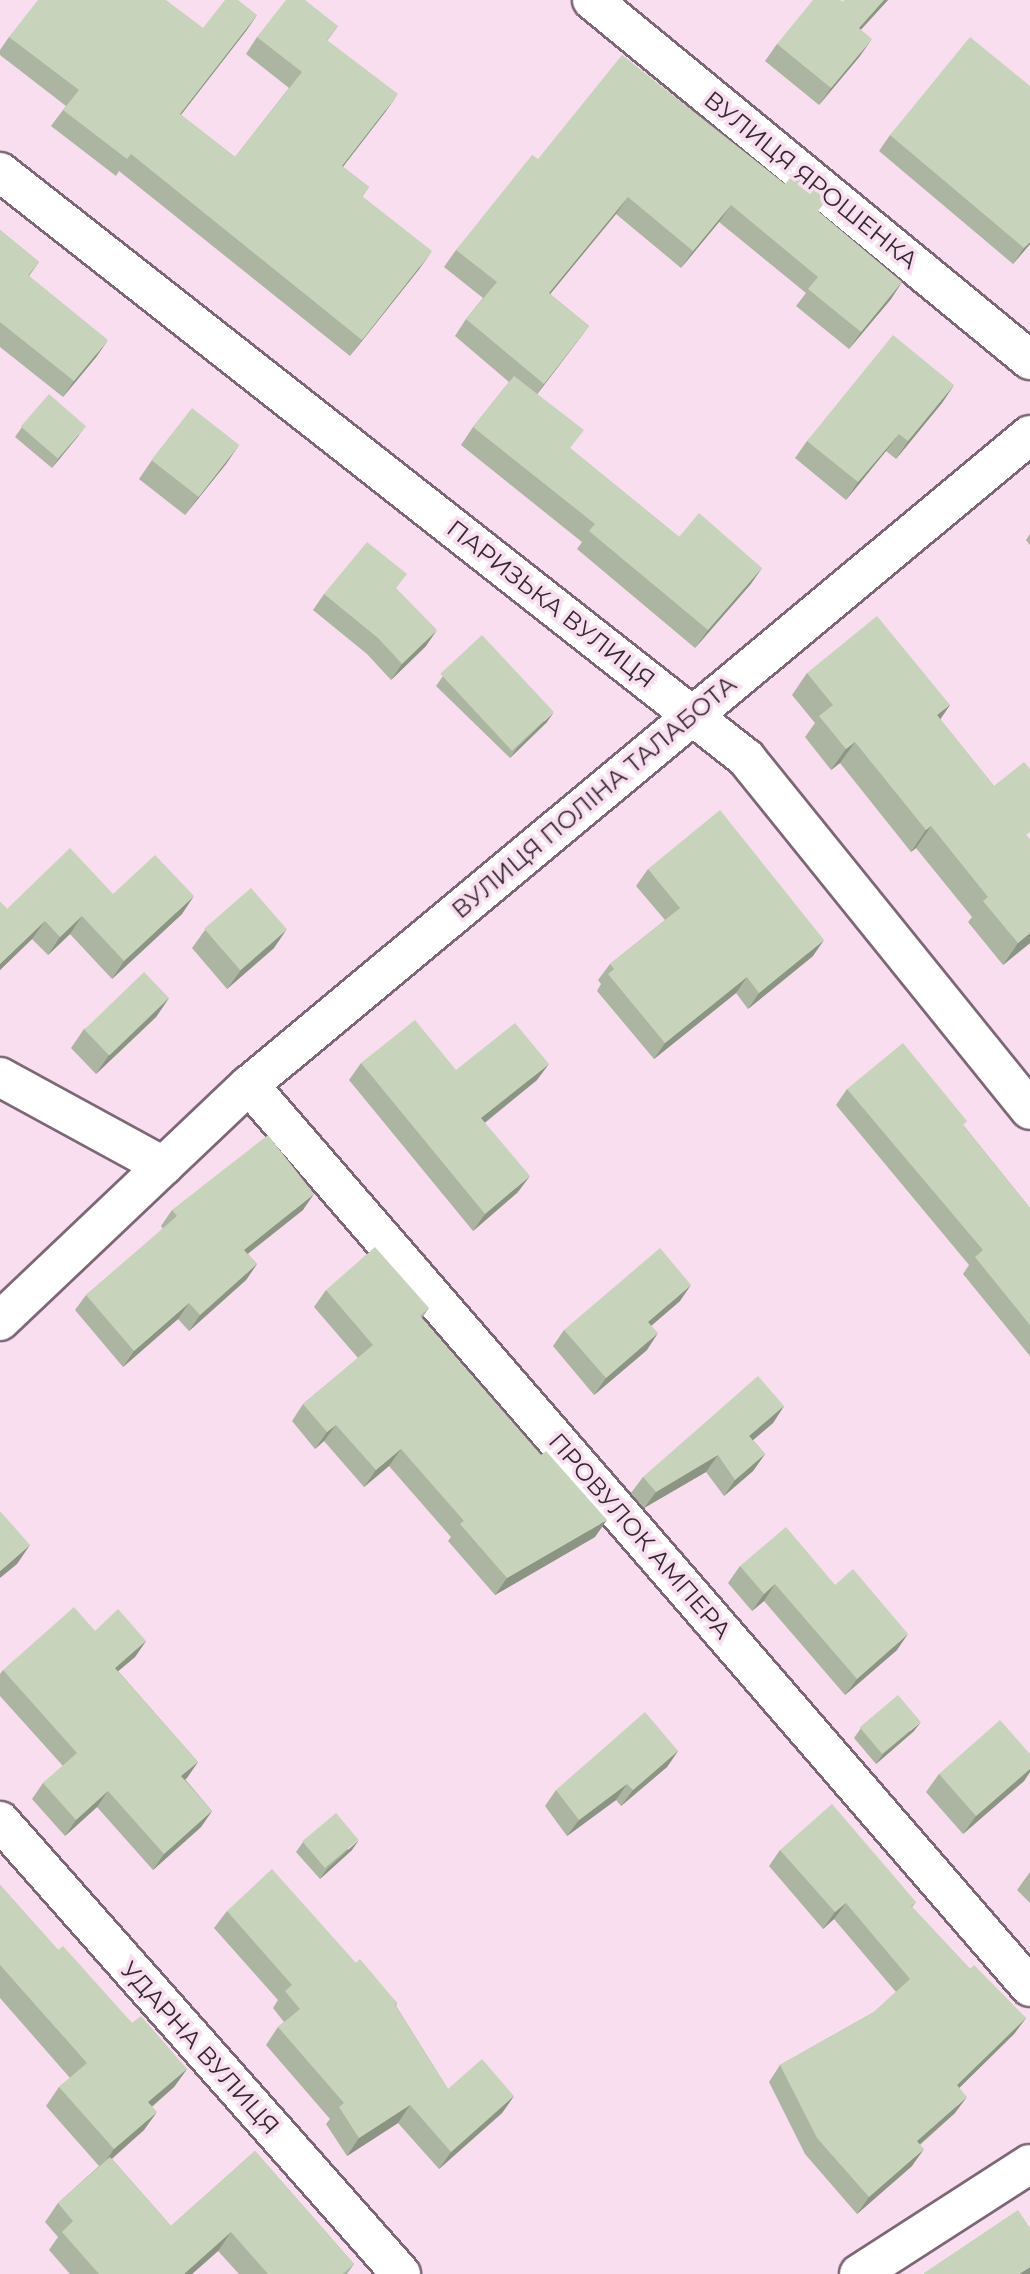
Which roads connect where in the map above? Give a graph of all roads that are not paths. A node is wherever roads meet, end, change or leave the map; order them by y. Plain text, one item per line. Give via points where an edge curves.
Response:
1 (592, 0) edge
2 (0, 172) edge
3 (1030, 360) edge
4 (1030, 435) edge
5 (693, 715) junction
6 (0, 1077) edge
7 (249, 1085) junction
8 (1030, 1110) edge
9 (163, 1166) junction
10 (0, 1321) edge
11 (0, 1821) edge
12 (1030, 1987) edge
13 (1030, 2164) edge
14 (401, 2274) edge
15 (859, 2274) edge

1 - 3 street, ВУЛИЦЯ ЯРОШЕНКА
2 - 5 street, ПАРИЗЬКА ВУЛИЦЯ
4 - 5 street, ВУЛИЦЯ ПОЛІНА ТАЛАБОТА
5 - 7 street, ВУЛИЦЯ ПОЛІНА ТАЛАБОТА
5 - 8 street, ПАРИЗЬКА ВУЛИЦЯ via 746,758
6 - 9 street
7 - 9 street, ВУЛИЦЯ ПОЛІНА ТАЛАБОТА
7 - 12 street, ПРОВУЛОК АМПЕРА
9 - 10 street
11 - 14 street, УДАРНА ВУЛИЦЯ
13 - 15 street

